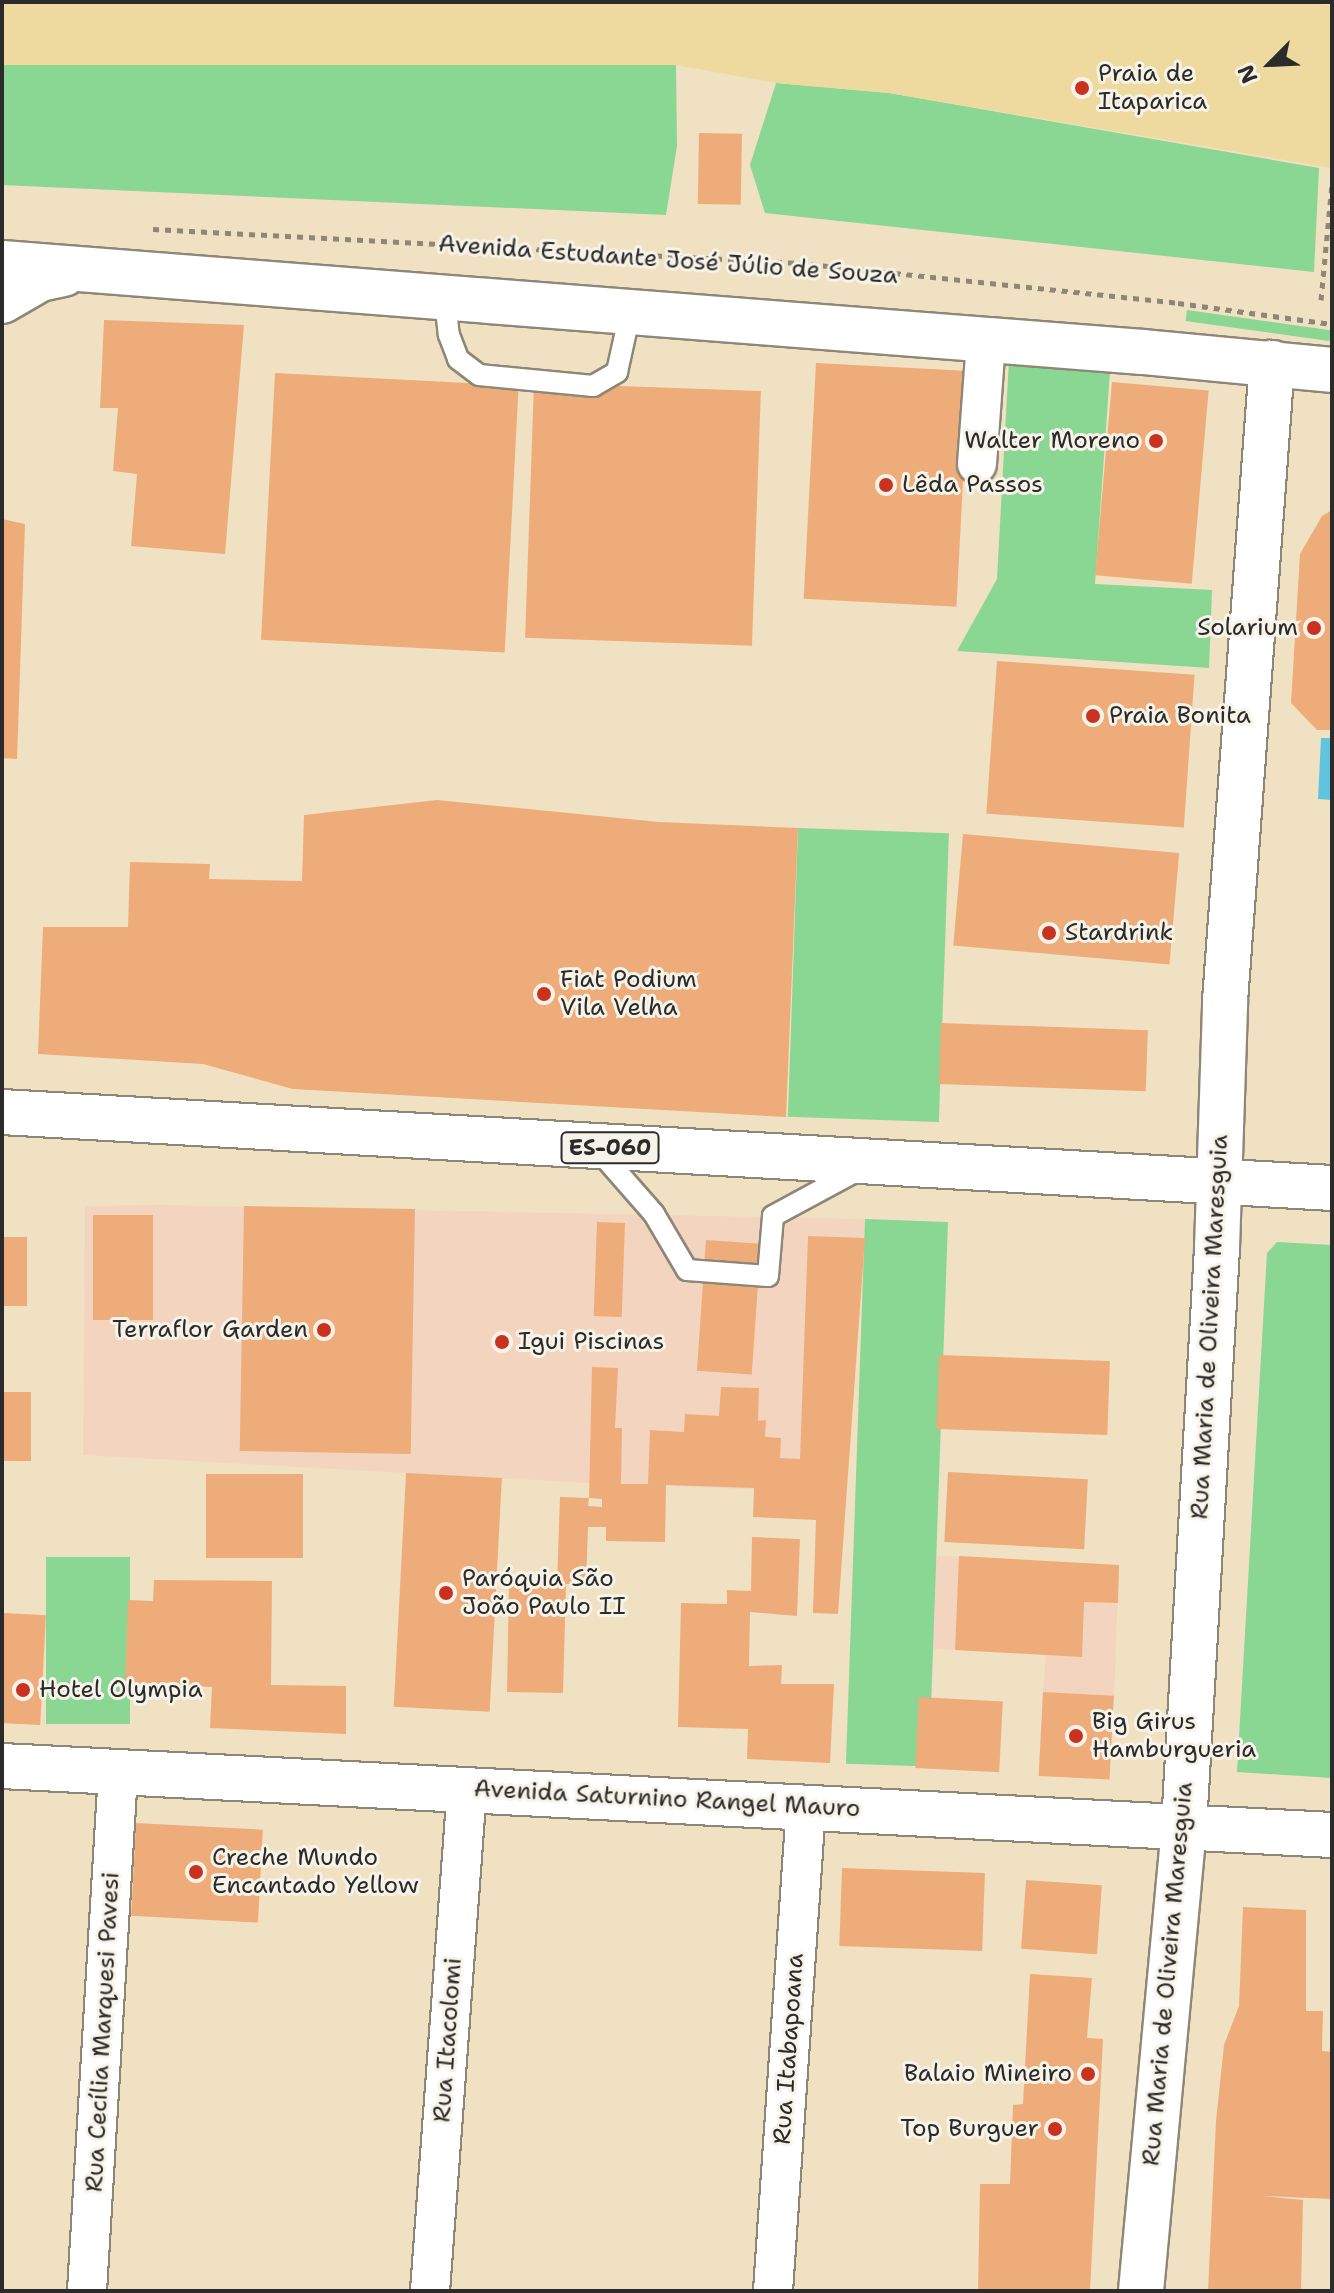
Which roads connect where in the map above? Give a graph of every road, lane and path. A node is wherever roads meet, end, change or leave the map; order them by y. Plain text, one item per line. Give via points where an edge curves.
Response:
1 (1332, 184) edge
2 (139, 228) dead end
3 (2, 263) edge
4 (102, 272) junction
5 (445, 299) junction
6 (1321, 300) dead end
7 (2, 301) edge
8 (630, 313) junction
9 (1332, 324) edge
10 (986, 341) junction
11 (1272, 363) junction
12 (1332, 370) edge
13 (977, 464) dead end
14 (2, 1112) edge
15 (596, 1147) junction
16 (870, 1163) junction
17 (1219, 1183) junction
18 (1332, 1188) edge
19 (2, 1766) edge
20 (118, 1773) junction
21 (467, 1788) junction
22 (806, 1808) junction
23 (1184, 1826) junction
24 (1332, 1835) edge
25 (87, 2291) edge
26 (430, 2291) edge
27 (773, 2291) edge
28 (1141, 2291) edge

1 - 6 path
2 - 9 path, Avenida Estudante José Júlio de Souza via 799,263
3 - 4 main road
4 - 5 main road
4 - 7 main road via 40,279
5 - 8 main road
5 - 8 lane via 458,359 479,375 593,386 617,372
8 - 10 main road
10 - 11 main road
10 - 13 street
11 - 12 main road
11 - 17 main road, Rua Maria de Oliveira Maresguia via 1225,1001
14 - 15 main road, ES-060
15 - 16 main road, ES-060
15 - 16 lane via 654,1214 687,1270 768,1276 773,1216
16 - 17 main road, ES-060
17 - 18 main road, ES-060
17 - 23 main road, Rua Maria de Oliveira Maresguia
19 - 20 main road, Avenida Saturnino Rangel Mauro
20 - 21 main road, Avenida Saturnino Rangel Mauro
20 - 25 street, Rua Cecília Marquesi Pavesi
21 - 22 main road, Avenida Saturnino Rangel Mauro
21 - 26 street, Rua Itacolomi
22 - 23 main road, Avenida Saturnino Rangel Mauro
22 - 27 street, Rua Itabapoana
23 - 24 main road, Avenida Saturnino Rangel Mauro
23 - 28 main road, Rua Maria de Oliveira Maresguia

